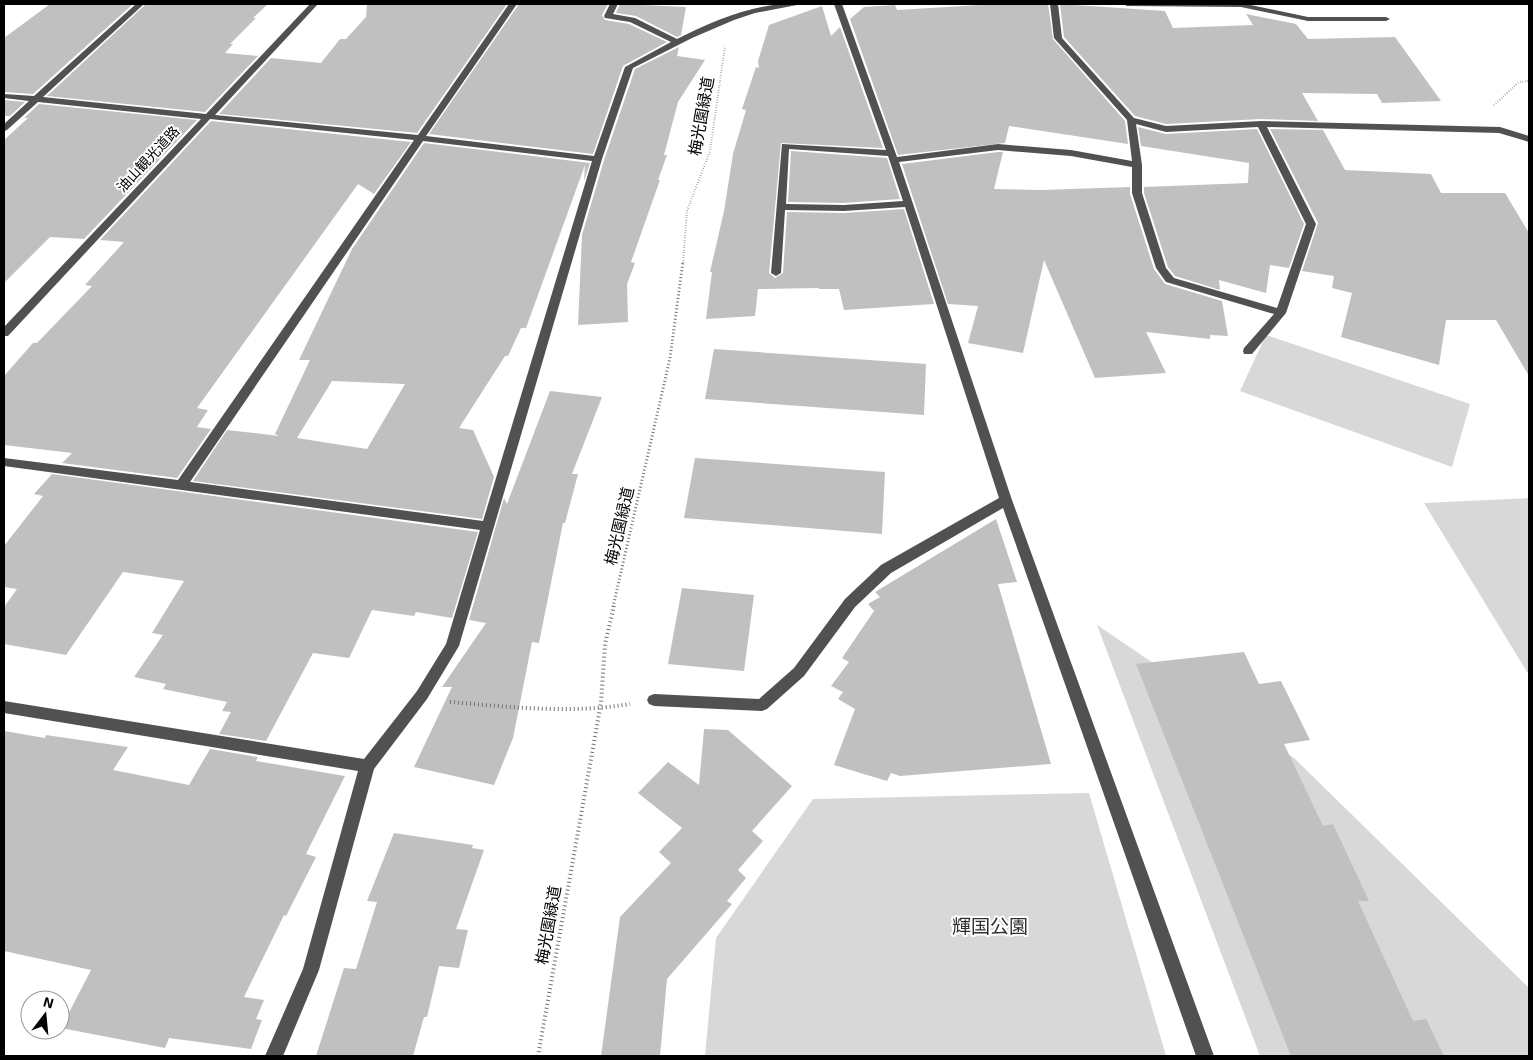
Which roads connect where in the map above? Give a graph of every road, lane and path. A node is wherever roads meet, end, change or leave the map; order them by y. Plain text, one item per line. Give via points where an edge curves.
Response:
1 (140, 4) edge
2 (314, 4) edge
3 (513, 4) edge
4 (614, 4) edge
5 (798, 4) edge
6 (838, 4) edge
7 (1054, 4) edge
8 (1127, 4) edge
9 (729, 19) junction
10 (1386, 19) dead end
11 (677, 42) junction
12 (1529, 81) edge
13 (4, 96) edge
14 (38, 99) junction
15 (206, 116) junction
16 (1131, 120) junction
17 (1261, 124) junction
18 (4, 128) edge
19 (1468, 129) junction
20 (420, 138) junction
21 (1529, 139) edge
22 (892, 157) junction
23 (597, 159) junction
24 (1137, 165) junction
25 (908, 204) junction
26 (780, 207) junction
27 (776, 273) dead end
28 (1281, 313) junction
29 (4, 333) edge
30 (1248, 351) dead end
31 (4, 462) edge
32 (181, 485) junction
33 (1006, 500) junction
34 (488, 526) junction
35 (422, 695) junction
36 (654, 700) joint
37 (4, 707) edge
38 (599, 709) junction
39 (367, 766) junction
40 (274, 1056) edge
41 (538, 1056) edge
42 (1206, 1056) edge

1 - 14 street
2 - 15 street, 油山観光道路
3 - 20 street
4 - 11 street via 608,16 632,20
5 - 9 street
6 - 22 street
7 - 16 street via 1058,38
8 - 10 street via 1241,6 1308,19
9 - 11 street
9 - 38 path, 梅光園緑道 via 710,150 687,211 683,268 670,358 605,644
11 - 23 street via 629,67
12 - 19 path via 1519,82
13 - 14 street
14 - 15 street
14 - 18 street
15 - 20 street
15 - 29 street, 油山観光道路
16 - 17 street via 1166,129
16 - 24 street
17 - 19 street
17 - 28 street via 1310,224
19 - 21 street via 1500,130
20 - 23 street
20 - 32 street
22 - 24 street via 998,147 1071,153
22 - 25 street
22 - 26 street via 785,146
23 - 34 street
24 - 28 street via 1137,193 1162,268 1170,280
25 - 26 street
25 - 33 street
26 - 27 street
28 - 30 street
31 - 32 street
32 - 34 street
33 - 36 street via 886,569 850,603 799,672 762,705
33 - 42 street
34 - 35 street via 452,646
35 - 38 path via 454,704 540,710
35 - 39 street
36 - 38 path
37 - 39 street
38 - 41 path, 梅光園緑道
39 - 40 street via 311,970

